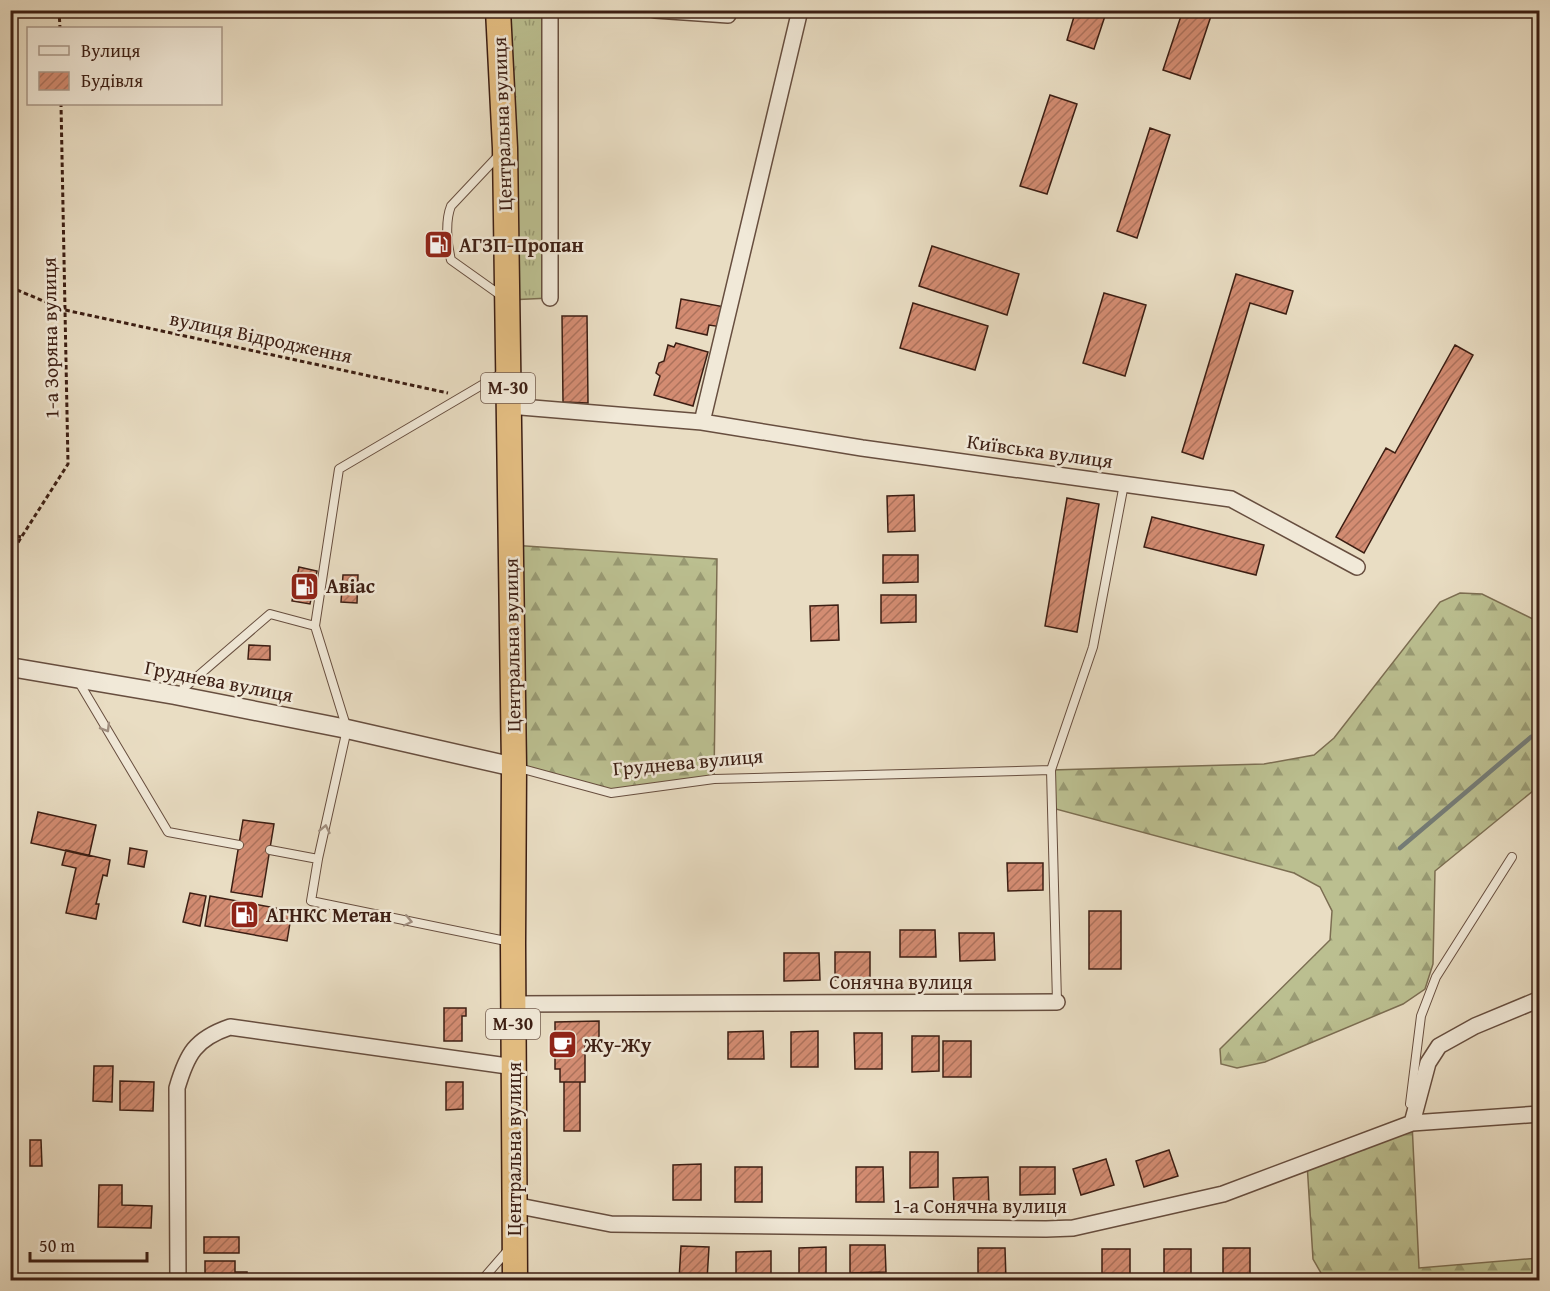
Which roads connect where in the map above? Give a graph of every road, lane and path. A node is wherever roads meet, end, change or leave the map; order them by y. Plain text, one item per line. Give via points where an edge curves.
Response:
1 (60, 10) edge
2 (498, 10) edge
3 (550, 10) edge
4 (655, 10) edge
5 (728, 10) edge
6 (800, 10) edge
7 (60, 27) edge
8 (61, 105) edge
9 (505, 148) junction
10 (10, 287) edge
11 (550, 298) dead end
12 (507, 300) junction
13 (65, 310) junction
14 (508, 370) junction
15 (465, 396) junction
16 (509, 406) junction
17 (702, 422) junction
18 (1124, 484) junction
19 (10, 535) edge
20 (21, 537) junction
21 (10, 555) edge
22 (1357, 567) dead end
23 (315, 626) junction
24 (10, 666) edge
25 (76, 678) junction
26 (175, 695) junction
27 (347, 729) junction
28 (514, 766) junction
29 (1051, 770) junction
30 (239, 845) dead end
31 (270, 850) dead end
32 (1512, 857) dead end
33 (318, 859) junction
34 (513, 943) junction
35 (1539, 999) edge
36 (1057, 1002) joint
37 (513, 1004) junction
38 (514, 1067) junction
39 (1539, 1113) edge
40 (1412, 1123) junction
41 (514, 1205) junction
42 (515, 1242) junction
43 (178, 1281) edge
44 (482, 1281) edge
45 (515, 1281) edge

1 - 7 path
2 - 9 highway, Центральна вулиця / М-30
3 - 11 street
4 - 5 street via 728,15
6 - 17 street
8 - 13 path, 1-а Зоряна вулиця
9 - 12 highway, Центральна вулиця / М-30
9 - 12 lane via 451,206 448,215 451,260
10 - 13 path, вулиця Відродження
12 - 14 highway, Центральна вулиця / М-30
13 - 15 path, вулиця Відродження
13 - 20 path, 1-а Зоряна вулиця via 68,464
14 - 15 lane
14 - 16 highway, Центральна вулиця / М-30
15 - 23 lane via 339,469
16 - 17 street, Київська вулиця
16 - 28 highway, Центральна вулиця / М-30
17 - 18 street, Київська вулиця
18 - 22 street, Київська вулиця via 1231,499
18 - 29 lane via 1093,647
19 - 20 path
20 - 21 path, 1-а Зоряна вулиця
23 - 26 lane via 270,614
23 - 27 lane
24 - 25 street, Груднева вулиця
25 - 26 street, Груднева вулиця
25 -> 30 lane via 168,832
26 - 27 street, Груднева вулиця
27 - 28 street, Груднева вулиця
33 -> 27 lane
28 - 29 lane, Груднева вулиця via 611,793 714,778
28 - 34 highway, Центральна вулиця / М-30
29 - 36 lane, Сонячна вулиця
31 - 33 lane
32 - 40 lane via 1436,977 1421,1016 1409,1113
33 -> 34 lane via 310,901
34 - 37 highway, Центральна вулиця / М-30
35 - 40 street via 1439,1046 1428,1062
36 - 37 street, Сонячна вулиця
37 - 38 highway, Центральна вулиця / М-30
38 - 41 highway, Центральна вулиця / М-30
38 - 43 street via 230,1027 211,1034 184,1065 177,1088
39 - 40 street, 1-а Сонячна вулиця
40 - 41 street, 1-а Сонячна вулиця via 1223,1194 1073,1228 611,1224
41 - 42 highway, Центральна вулиця / М-30
42 - 44 lane
42 - 45 highway, Центральна вулиця / М-30

